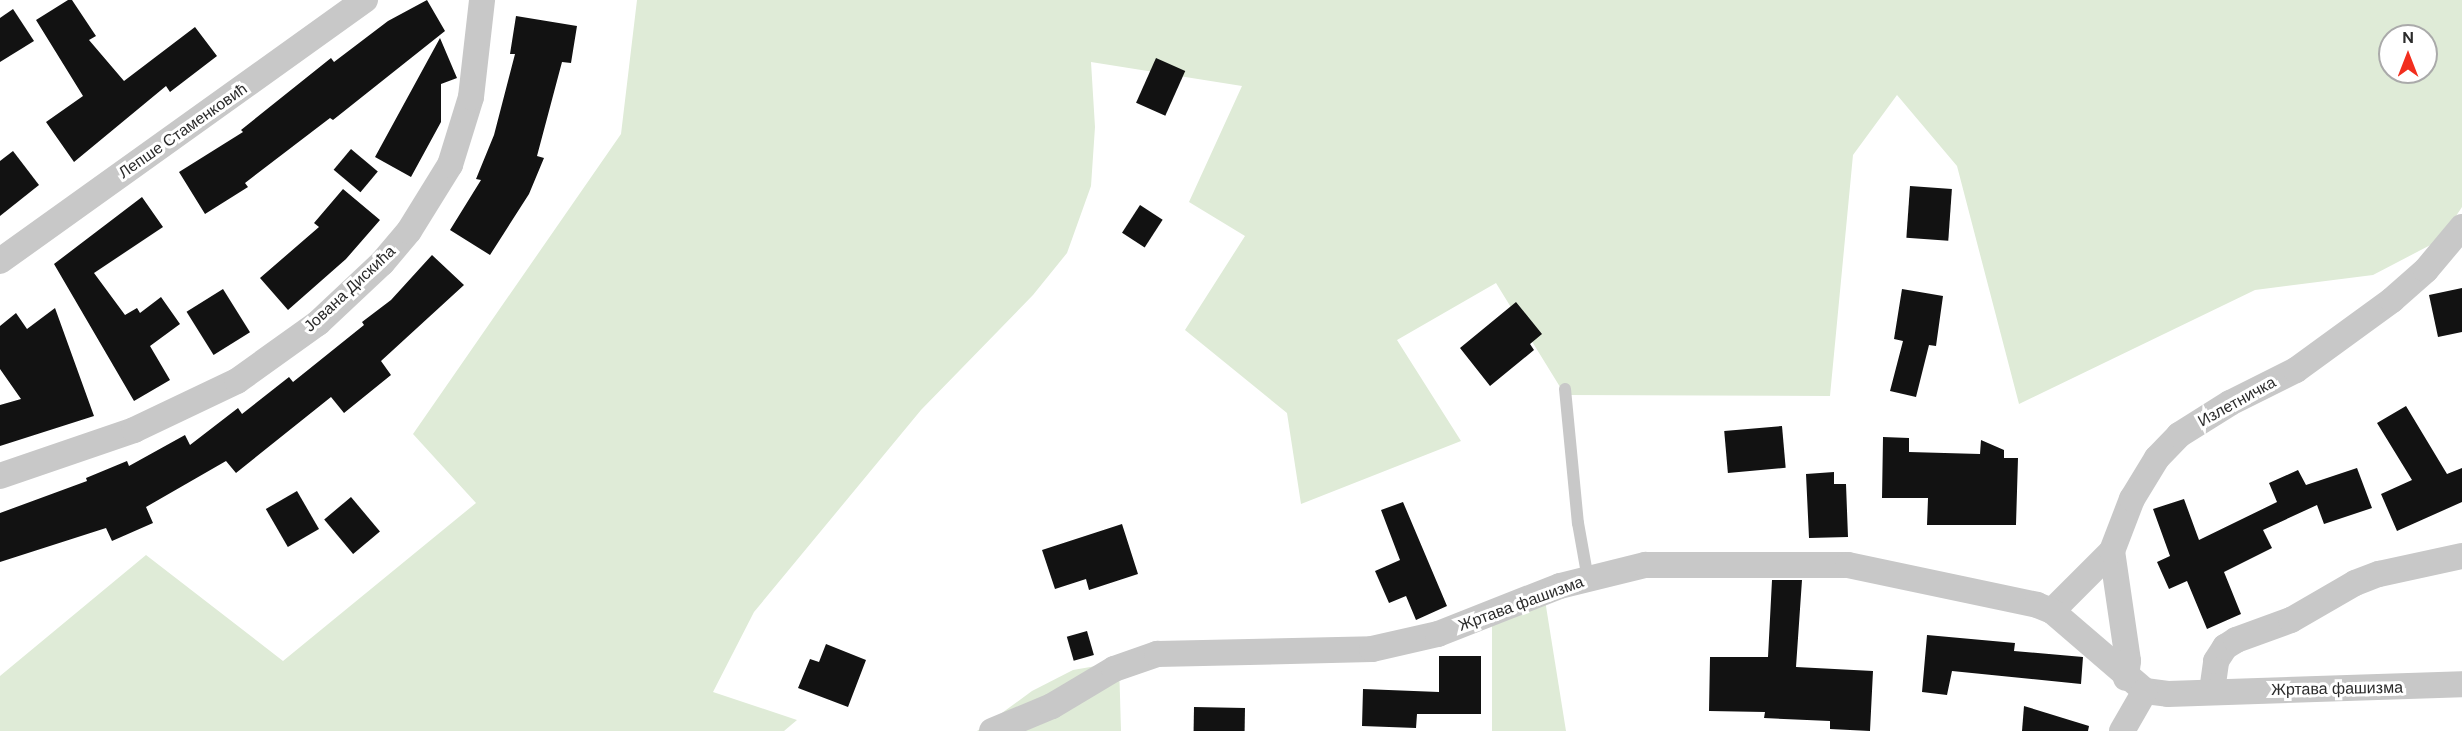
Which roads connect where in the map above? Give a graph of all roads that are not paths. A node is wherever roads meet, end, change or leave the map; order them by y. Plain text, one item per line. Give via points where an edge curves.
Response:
1 (366, 0) edge
2 (482, 0) edge
3 (2462, 227) edge
4 (0, 261) edge
5 (1565, 389) dead end
6 (0, 476) edge
7 (2112, 551) junction
8 (2462, 556) edge
9 (1588, 579) junction
10 (2052, 611) junction
11 (2135, 684) junction
12 (2462, 684) edge
13 (2212, 691) junction
14 (992, 731) edge
15 (2122, 731) edge

1 - 4 street, Лепше Стаменковић
2 - 6 street, Јована Дискића via 478,53 458,145 437,188 382,263 318,323 237,381 134,430
3 - 7 street, Излетничка via 2426,270 2392,300 2296,370 2230,403 2179,435 2157,458 2132,499
5 - 9 lane via 1578,523
7 - 10 street, Излетничка
7 - 11 street via 2128,662
8 - 13 street via 2379,574 2355,583 2291,620 2236,640 2225,647 2216,661
9 - 10 street, Жртава фашизма via 1645,565 1848,565
9 - 14 street, Жртава фашизма via 1438,634 1372,649 1157,654 1114,669 1052,706
10 - 11 street, Жртава фашизма
11 - 13 street, Жртава фашизма via 2168,694
11 - 15 street
12 - 13 street, Жртава фашизма

